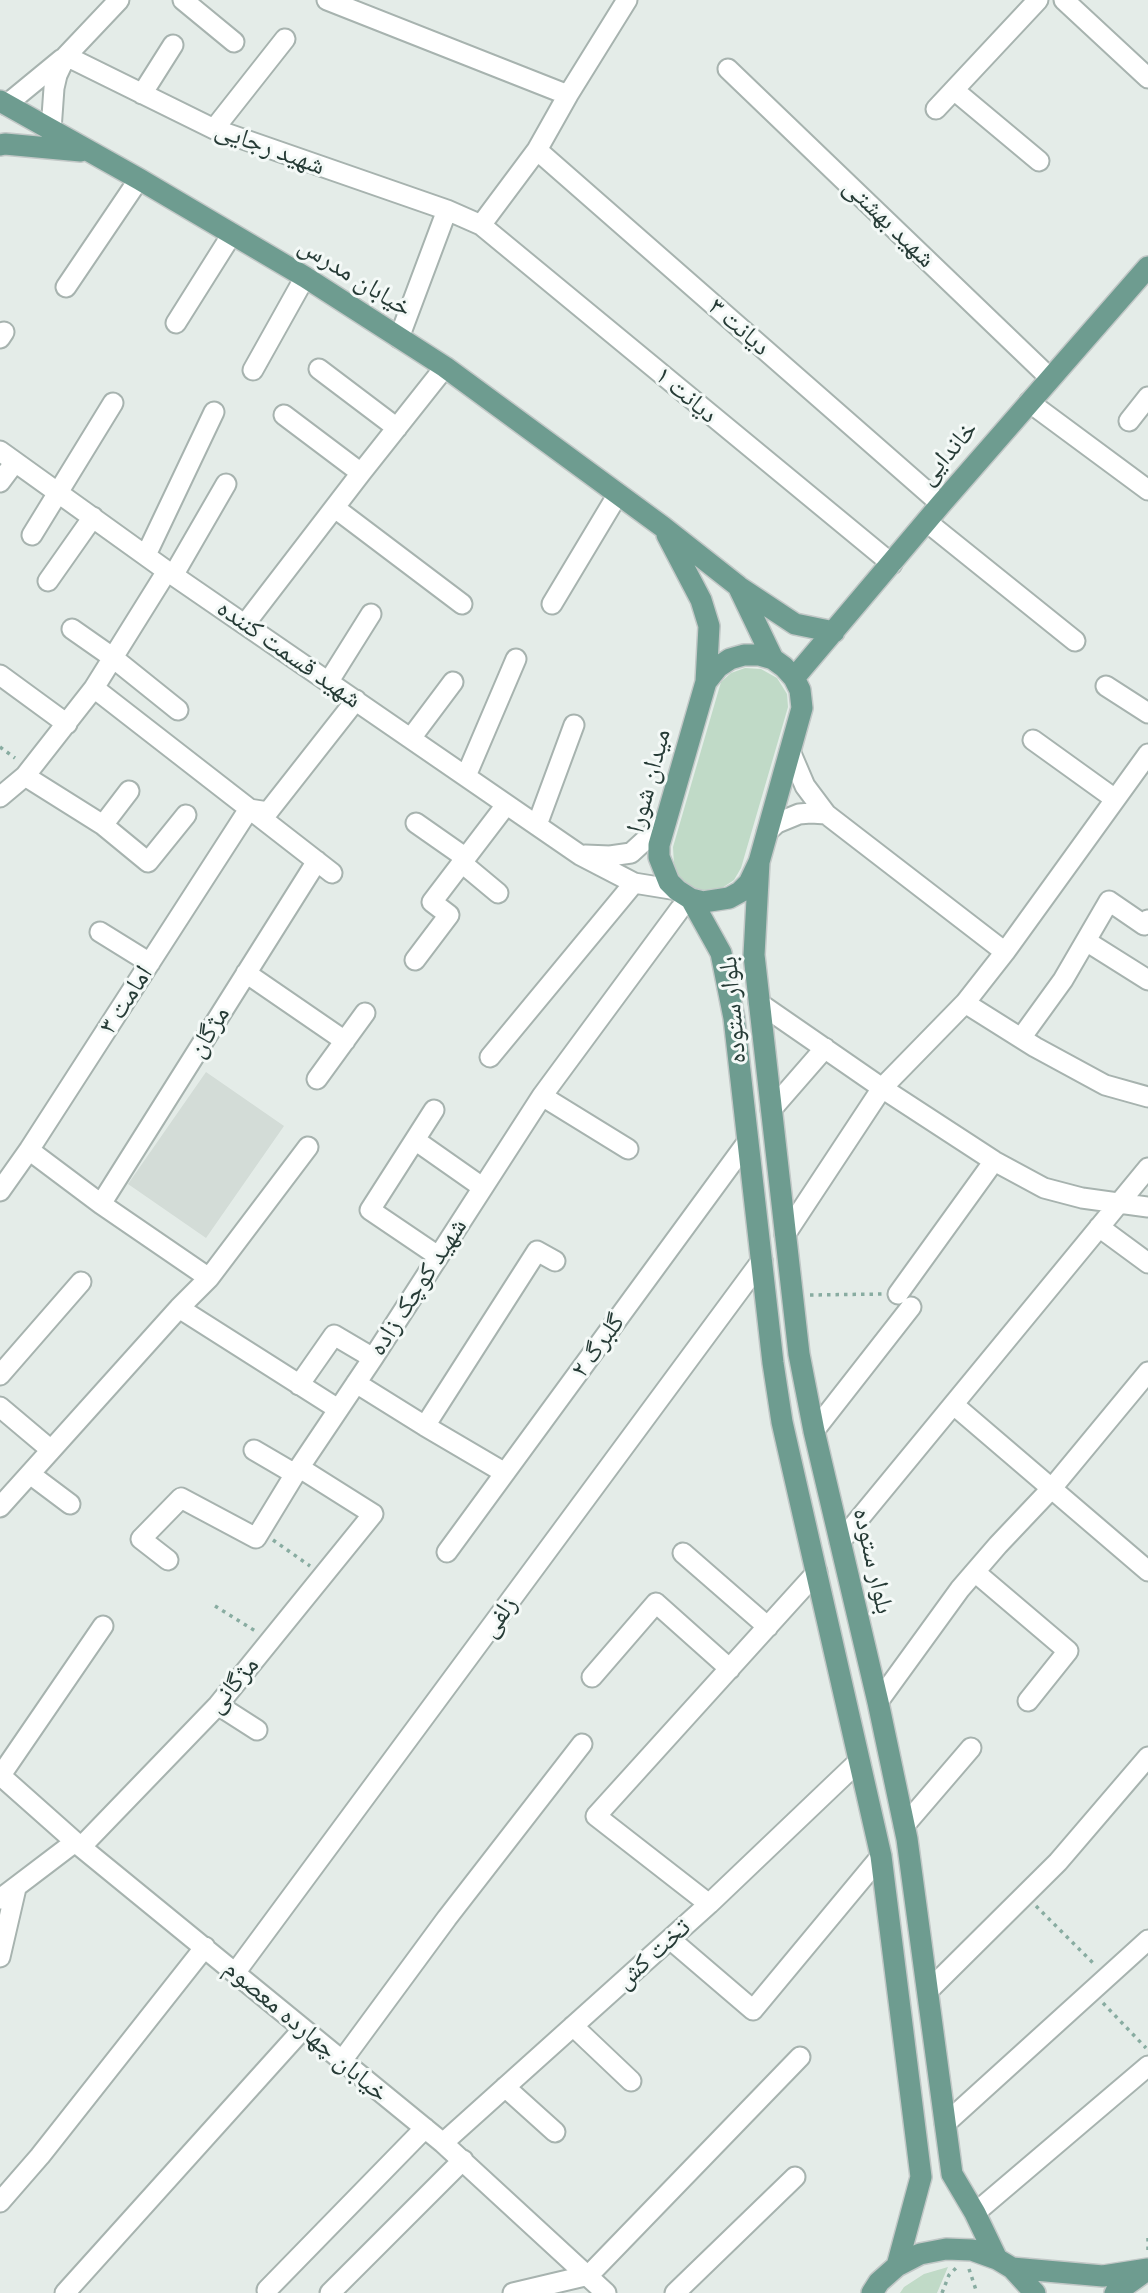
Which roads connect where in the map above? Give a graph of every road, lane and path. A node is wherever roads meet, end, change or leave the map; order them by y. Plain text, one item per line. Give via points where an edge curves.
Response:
1 (118, 0) edge
2 (183, 0) edge
3 (327, 0) edge
4 (627, 0) edge
5 (1038, 0) edge
6 (1064, 0) edge
7 (285, 39) dead end
8 (234, 42) dead end
9 (173, 45) dead end
10 (66, 56) junction
11 (728, 69) dead end
12 (1148, 78) edge
13 (954, 90) junction
14 (142, 94) junction
15 (568, 95) junction
16 (2, 106) edge
17 (936, 109) dead end
18 (214, 129) junction
19 (51, 130) junction
20 (0, 145) edge
21 (537, 150) junction
22 (92, 153) junction
23 (1040, 161) dead end
24 (139, 179) junction
25 (447, 210) junction
26 (481, 225) junction
27 (232, 234) junction
28 (1148, 267) edge
29 (305, 277) junction
30 (66, 287) dead end
31 (176, 323) dead end
32 (399, 338) junction
33 (446, 367) junction
34 (319, 369) dead end
35 (253, 370) dead end
36 (1050, 378) junction
37 (1148, 397) edge
38 (1029, 402) junction
39 (113, 403) dead end
40 (214, 412) dead end
41 (284, 415) dead end
42 (1129, 421) dead end
43 (397, 428) junction
44 (8, 456) edge
45 (360, 473) junction
46 (0, 482) edge
47 (226, 484) dead end
48 (1148, 490) edge
49 (58, 492) junction
50 (618, 494) junction
51 (941, 504) junction
52 (335, 508) junction
53 (93, 517) junction
54 (927, 522) junction
55 (663, 527) junction
56 (32, 535) dead end
57 (146, 555) junction
58 (892, 564) junction
59 (170, 573) junction
60 (48, 581) dead end
61 (738, 586) junction
62 (462, 604) dead end
63 (552, 604) dead end
64 (371, 614) dead end
65 (245, 624) junction
66 (72, 629) dead end
67 (834, 632) junction
68 (1075, 641) dead end
69 (112, 657) junction
70 (516, 659) dead end
71 (773, 659) junction
72 (0, 675) edge
73 (794, 678) junction
74 (328, 681) junction
75 (453, 682) dead end
76 (706, 682) junction
77 (1106, 686) dead end
78 (94, 688) junction
79 (356, 700) junction
80 (178, 709) dead end
81 (1148, 713) edge
82 (67, 724) junction
83 (574, 724) dead end
84 (411, 738) junction
85 (1033, 740) dead end
86 (790, 751) junction
87 (1148, 754) edge
88 (24, 776) junction
89 (466, 776) junction
90 (129, 791) dead end
91 (0, 797) edge
92 (1115, 799) junction
93 (506, 805) junction
94 (249, 809) junction
95 (826, 814) junction
96 (186, 816) dead end
97 (666, 821) junction
98 (416, 823) dead end
99 (103, 825) junction
100 (537, 825) junction
101 (767, 832) junction
102 (580, 855) junction
103 (464, 861) junction
104 (759, 862) junction
105 (634, 883) junction
106 (498, 892) dead end
107 (684, 895) junction
108 (1148, 920) edge
109 (100, 932) dead end
110 (1086, 941) junction
111 (1005, 952) junction
112 (415, 960) dead end
113 (150, 963) junction
114 (246, 974) junction
115 (1148, 980) edge
116 (759, 1003) junction
117 (965, 1003) junction
118 (365, 1013) dead end
119 (1021, 1038) junction
120 (345, 1041) junction
121 (825, 1048) junction
122 (490, 1057) dead end
123 (317, 1079) dead end
124 (882, 1088) junction
125 (542, 1096) junction
126 (1148, 1097) edge
127 (434, 1110) dead end
128 (771, 1110) junction
129 (415, 1140) junction
130 (748, 1141) junction
131 (308, 1147) dead end
132 (628, 1149) dead end
133 (29, 1150) junction
134 (994, 1161) junction
135 (1148, 1168) edge
136 (482, 1187) junction
137 (0, 1191) edge
138 (101, 1204) junction
139 (1120, 1204) junction
140 (1148, 1206) edge
141 (1099, 1227) junction
142 (785, 1235) junction
143 (438, 1256) junction
144 (762, 1260) junction
145 (555, 1261) dead end
146 (1148, 1263) edge
147 (209, 1279) junction
148 (81, 1282) dead end
149 (792, 1295) junction
150 (905, 1301) junction
151 (179, 1307) junction
152 (373, 1358) junction
153 (1148, 1372) edge
154 (0, 1375) edge
155 (356, 1382) junction
156 (299, 1385) junction
157 (954, 1405) junction
158 (0, 1407) edge
159 (338, 1409) junction
160 (425, 1426) junction
161 (814, 1431) junction
162 (51, 1450) junction
163 (254, 1450) dead end
164 (297, 1471) junction
165 (505, 1473) junction
166 (30, 1474) junction
167 (1052, 1488) junction
168 (70, 1504) dead end
169 (0, 1507) edge
170 (260, 1530) junction
171 (840, 1542) junction
172 (447, 1552) dead end
173 (683, 1553) dead end
174 (168, 1560) dead end
175 (1148, 1571) edge
176 (817, 1572) junction
177 (975, 1572) junction
178 (323, 1575) junction
179 (215, 1606) dead end
180 (103, 1626) dead end
181 (768, 1627) junction
182 (271, 1640) junction
183 (730, 1670) junction
184 (592, 1677) dead end
185 (878, 1702) junction
186 (1028, 1702) dead end
187 (218, 1705) junction
188 (257, 1730) dead end
189 (582, 1744) dead end
190 (971, 1748) dead end
191 (1148, 1757) edge
192 (859, 1761) junction
193 (0, 1775) edge
194 (904, 1826) junction
195 (78, 1844) junction
196 (881, 1856) junction
197 (8, 1893) edge
198 (1025, 1895) junction
199 (709, 1905) junction
200 (670, 1939) junction
201 (1148, 1940) edge
202 (205, 1947) junction
203 (0, 1957) edge
204 (235, 1973) junction
205 (1108, 1977) junction
206 (928, 1991) junction
207 (1092, 1991) junction
208 (573, 2026) junction
209 (302, 2029) junction
210 (1148, 2049) edge
211 (800, 2057) dead end
212 (341, 2062) junction
213 (1148, 2066) edge
214 (631, 2081) dead end
215 (505, 2087) junction
216 (945, 2124) junction
217 (425, 2128) junction
218 (555, 2133) dead end
219 (443, 2143) junction
220 (463, 2160) junction
221 (795, 2176) dead end
222 (0, 2202) edge
223 (975, 2213) junction
224 (954, 2263) dead end
225 (962, 2263) junction
226 (1005, 2263) junction
227 (974, 2264) dead end
228 (897, 2266) junction
229 (1148, 2269) edge
230 (589, 2275) junction
231 (267, 2290) dead end
232 (65, 2293) edge
233 (330, 2293) edge
234 (513, 2293) edge
235 (607, 2293) edge
236 (674, 2293) edge
237 (872, 2293) edge
238 (942, 2293) edge
239 (977, 2293) edge
240 (1035, 2293) edge
241 (1115, 2293) edge

1 - 10 street
2 - 8 street
3 - 15 street
4 - 15 street
5 - 13 street
6 - 12 street
7 - 18 street
9 - 14 street
10 - 14 street, شهید رجایی
10 - 16 street
10 - 19 street via 54,88
11 - 36 street, شهید بهشتی
13 - 17 street
13 - 23 street
14 - 18 street, شهید رجایی
15 - 21 street
16 - 19 main road, خیابان مدرس
18 - 25 street, شهید رجایی
19 - 22 main road, خیابان مدرس
20 - 22 main road
21 - 26 street
21 - 51 street, دیانت ۳
22 - 24 main road, خیابان مدرس
24 - 27 main road, خیابان مدرس
24 - 30 street
25 - 26 street, شهید رجایی
25 - 32 street
26 - 58 street, دیانت ۱
27 - 29 main road, خیابان مدرس
27 - 31 street
28 - 36 main road, خاندایی
29 - 32 main road, خیابان مدرس
29 - 35 street
32 - 33 main road, خیابان مدرس
33 - 43 street
33 - 50 main road, خیابان مدرس
34 - 43 street
36 - 38 main road, خاندایی
37 - 42 street
38 - 48 street
38 - 51 main road, خاندایی
39 - 49 street
40 - 57 street
41 - 45 street
43 - 45 street
44 - 46 street
44 - 49 street, شهید قسمت کننده
45 - 52 street
47 - 59 street
49 - 53 street, شهید قسمت کننده
49 - 56 street
50 - 55 main road, خیابان مدرس
50 - 63 street
51 - 54 main road, خاندایی
52 - 62 street
52 - 65 street
53 - 57 street, شهید قسمت کننده
53 - 60 street
54 - 58 main road, خاندایی
54 - 68 street
55 - 61 main road, خیابان مدرس
55 - 76 main road, میدان شورا via 701,600 709,626
57 - 59 street, شهید قسمت کننده
58 - 67 main road, خاندایی
59 - 65 street, شهید قسمت کننده
59 - 69 street
61 - 67 main road, خیابان مدرس via 795,624
61 - 71 main road
64 - 74 street
65 - 74 street, شهید قسمت کننده
66 - 69 street
67 - 73 main road, خاندایی
69 - 78 street
69 - 80 street
70 - 89 street
71 - 73 main road
71 - 76 main road via 759,655 730,659
72 - 82 street
73 - 86 main road via 802,708
74 - 79 street, شهید قسمت کننده
75 - 84 street
76 - 97 main road, میدان شورا
77 - 81 street
78 - 82 street
78 - 94 street
79 - 84 street, شهید قسمت کننده
79 - 94 street via 268,812
82 - 88 street
83 - 100 street
84 - 89 street, شهید قسمت کننده
85 - 92 street
86 - 95 street via 804,786
86 - 101 main road
87 - 92 street
88 - 91 street
88 - 99 street
89 - 93 street, شهید قسمت کننده
90 - 99 street
92 - 111 street
93 - 100 street, شهید قسمت کننده
93 - 103 street
94 - 113 street, امامت ۳
94 - 114 street, مژگان via 325,867
95 - 101 street via 793,816
95 - 111 street
96 - 99 street via 148,862
97 - 102 street via 631,853
97 - 107 main road, میدان شورا via 659,858 668,882
98 - 103 street
100 - 102 street, شهید قسمت کننده
101 - 104 main road
102 - 105 street, شهید قسمت کننده
103 - 106 street
103 - 112 street via 432,902 449,915
104 - 107 main road via 749,883 729,898 704,902
104 - 116 main road, بلوار ستوده via 754,955
105 - 107 street, شهید قسمت کننده
105 - 122 street
107 - 125 street, شهید کوچک زاده via 680,909
107 - 130 main road, بلوار ستوده via 721,953 734,1018
108 - 110 street via 1144,925 1109,901
109 - 113 street
110 - 115 street
110 - 119 street
111 - 117 street
113 - 133 street, امامت ۳
114 - 120 street
114 - 138 street, مژگان
116 - 121 street
116 - 128 main road, بلوار ستوده
117 - 119 street
117 - 124 street
118 - 120 street
119 - 126 street via 1105,1085
120 - 123 street
121 - 124 street
121 - 128 street
124 - 134 street
124 - 142 street
125 - 132 street
125 - 136 street, شهید کوچک زاده
127 - 129 street
128 - 142 main road, بلوار ستوده
129 - 136 street
129 - 143 street via 370,1210
130 - 144 main road, بلوار ستوده
130 - 165 street, گلبرگ ۲
131 - 147 street
133 - 137 street, امامت ۳
133 - 138 street
134 - 139 street via 1062,1195
134 - 150 street
135 - 139 street
136 - 143 street, شهید کوچک زاده
138 - 147 street
139 - 140 street
139 - 141 street
141 - 146 street
141 - 157 street
142 - 149 main road, بلوار ستوده
143 - 152 street, شهید کوچک زاده
144 - 176 main road, بلوار ستوده via 782,1422
144 - 204 street, زلفی
145 - 160 street via 537,1251
147 - 151 street
148 - 154 street
149 - 150 path
149 - 161 main road, بلوار ستوده
150 - 161 street
151 - 156 street
151 - 162 street
152 - 155 street, شهید کوچک زاده
152 - 156 street via 334,1335
153 - 167 street
155 - 159 street, شهید کوچک زاده
155 - 160 street
156 - 159 street
157 - 167 street
157 - 171 street
158 - 162 street
159 - 164 street, شهید کوچک زاده
160 - 165 street
161 - 171 main road, بلوار ستوده
162 - 166 street
163 - 164 street
164 - 170 street, شهید کوچک زاده
164 - 178 street, مژگانی via 373,1514
165 - 172 street, گلبرگ ۲
166 - 168 street
166 - 169 street
167 - 175 street
167 - 177 street
170 - 174 street via 256,1538 181,1497 141,1539
170 - 178 path
171 - 185 main road, بلوار ستوده
173 - 181 street
176 - 181 street
176 - 192 main road, بلوار ستوده
177 - 185 street
177 - 186 street via 1068,1651
178 - 182 street, مژگانی
179 - 182 path
180 - 193 street
181 - 183 street
182 - 187 street, مژگانی
183 - 184 street via 656,1603
183 - 199 street via 596,1816
185 - 194 main road, بلوار ستوده
187 - 188 street
187 - 195 street, مژگانی
189 - 212 street
190 - 194 street
191 - 198 street
192 - 196 main road, بلوار ستوده
192 - 199 street, تخت کش
193 - 195 street, خیابان چهارده معصوم
194 - 206 main road, بلوار ستوده
195 - 197 street, مژگانی
195 - 202 street, خیابان چهارده معصوم
196 - 200 street via 752,2010
196 - 228 main road, بلوار ستوده via 920,2177
197 - 203 street
198 - 205 path
198 - 206 street
199 - 200 street, تخت کش
200 - 208 street, تخت کش
201 - 205 street
202 - 204 street, خیابان چهارده معصوم
202 - 222 street
204 - 209 street, خیابان چهارده معصوم
205 - 207 street
206 - 216 main road, بلوار ستوده
207 - 210 path
207 - 216 street
208 - 214 street
208 - 215 street, تخت کش
209 - 212 street, خیابان چهارده معصوم
209 - 232 street
211 - 230 street
212 - 217 street, خیابان چهارده معصوم
213 - 223 street
215 - 218 street
215 - 219 street, تخت کش
216 - 223 main road, بلوار ستوده via 952,2174
217 - 219 street, خیابان چهارده معصوم
217 - 231 street
219 - 220 street, خیابان چهارده معصوم
220 - 230 street, خیابان چهارده معصوم
220 - 233 street
221 - 236 street
223 - 226 main road, بلوار ستوده
224 - 225 path
225 - 227 path
225 - 238 path via 949,2275
225 - 239 path via 972,2274
226 - 228 main road via 972,2250 946,2249 920,2254
226 - 229 main road via 1103,2276
226 - 240 main road
228 - 237 main road
229 - 241 main road
230 - 234 street
230 - 235 street, خیابان چهارده معصوم

